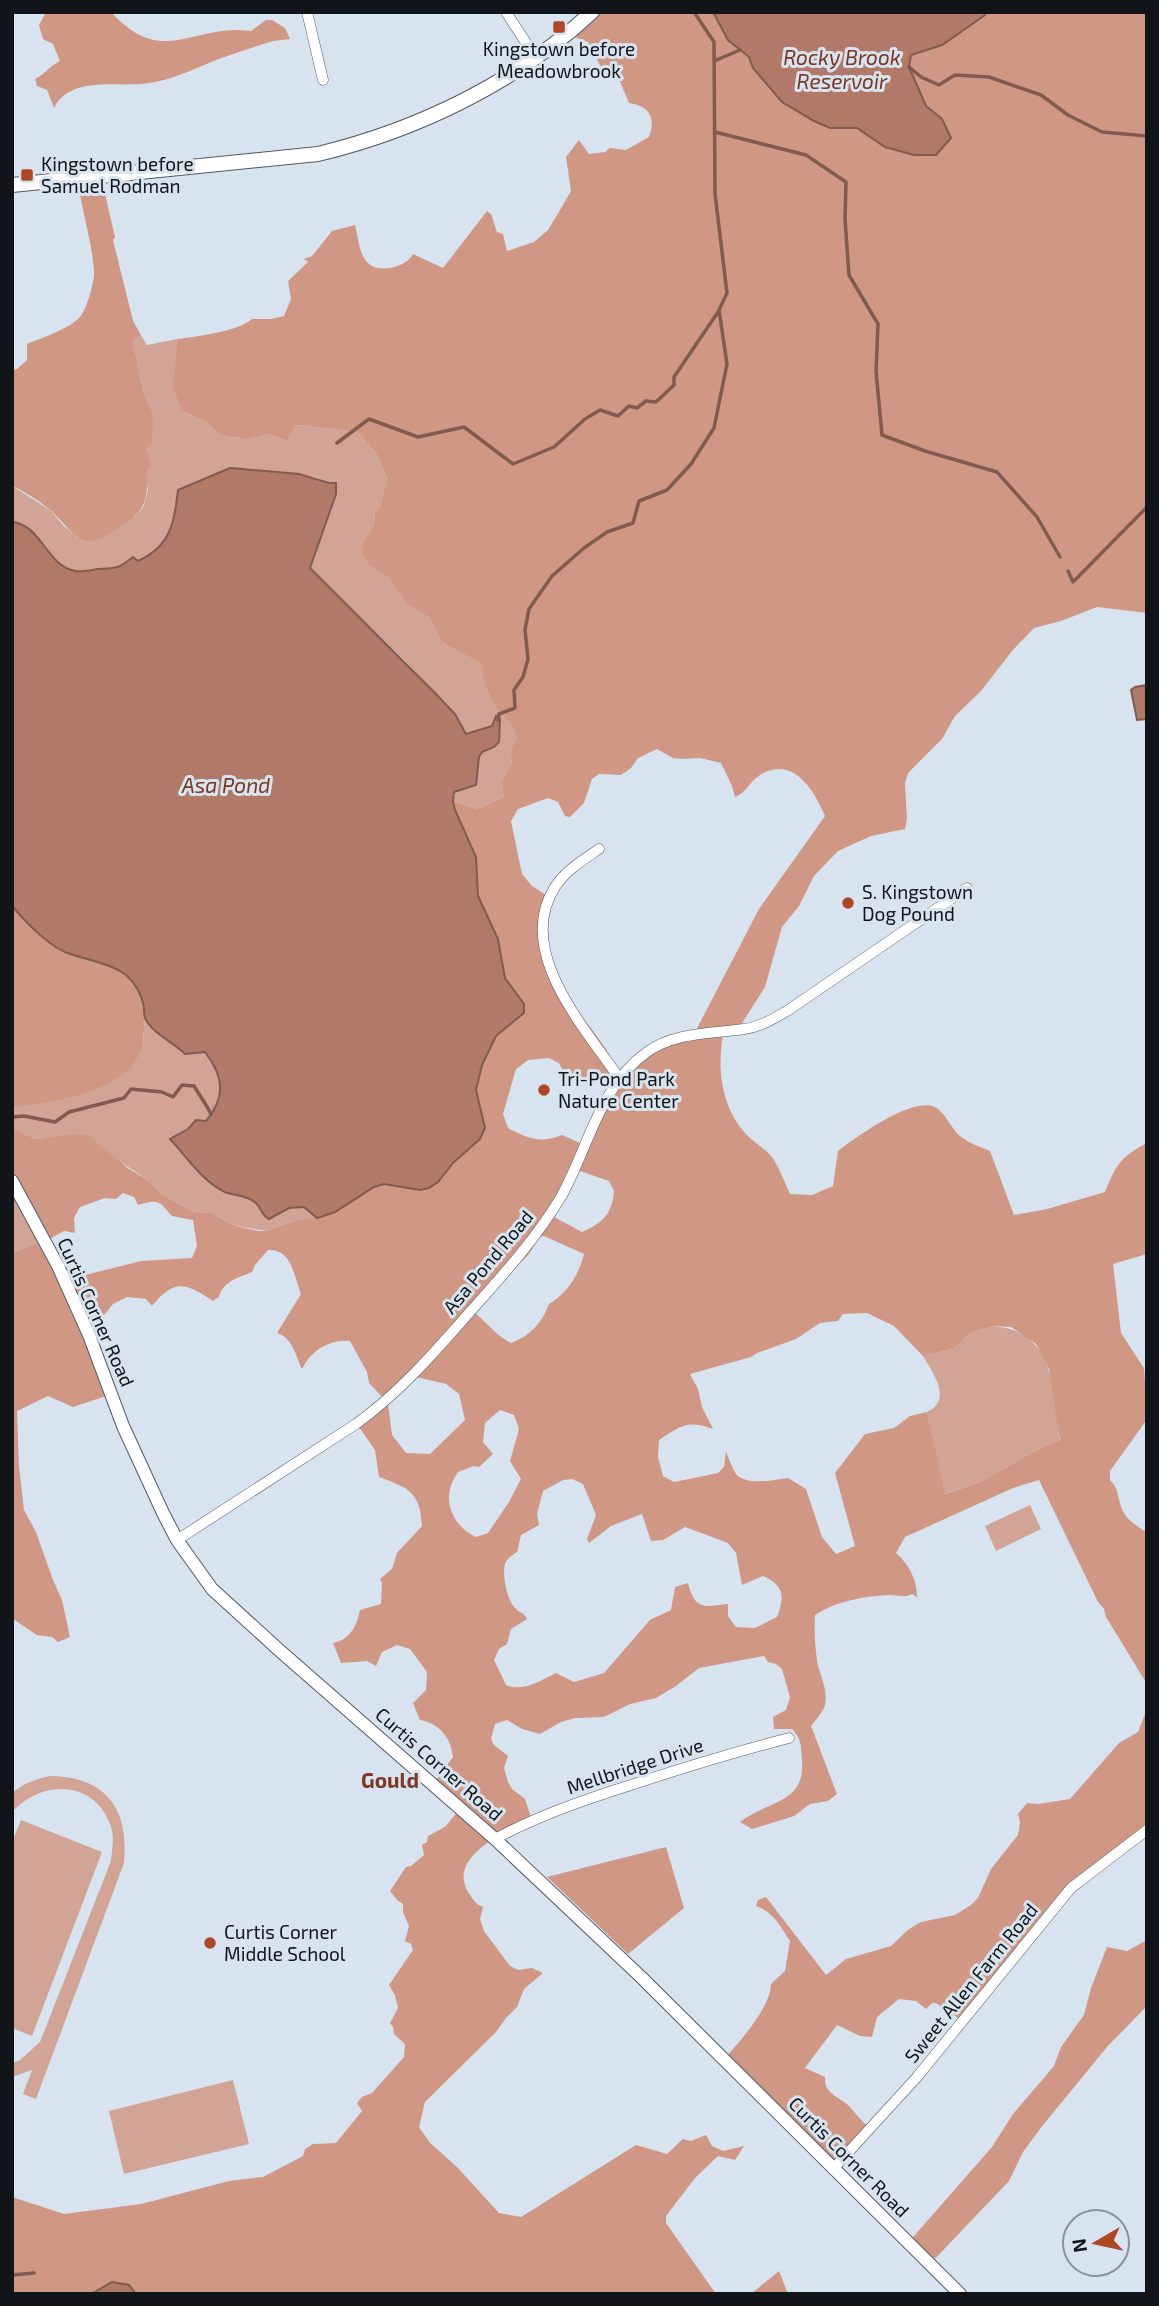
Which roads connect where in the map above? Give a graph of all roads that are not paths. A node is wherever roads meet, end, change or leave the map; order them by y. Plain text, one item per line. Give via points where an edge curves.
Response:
1 (307, 12) edge
2 (506, 12) edge
3 (592, 12) edge
4 (536, 58) junction
5 (323, 80) dead end
6 (12, 185) edge
7 (599, 849) dead end
8 (967, 888) dead end
9 (619, 1078) junction
10 (12, 1181) edge
11 (177, 1540) junction
12 (789, 1738) dead end
13 (1147, 1830) edge
14 (495, 1839) junction
15 (833, 2169) junction
16 (960, 2294) edge

1 - 5 street
2 - 4 street
3 - 4 main road
4 - 6 main road via 410,125 328,152
7 - 9 street via 555,886 547,901 543,937 557,987
8 - 9 street, Asa Pond Road via 787,1011 745,1029 666,1042
9 - 11 street, Asa Pond Road via 538,1233 420,1366 356,1424
10 - 11 street, Curtis Corner Road via 58,1266 123,1426
11 - 14 street, Curtis Corner Road via 212,1589
12 - 14 street, Mellbridge Drive via 613,1790 526,1821
13 - 15 street, Sweet Allen Farm Road via 1071,1888 917,2077
14 - 15 street, Curtis Corner Road
15 - 16 street, Curtis Corner Road

